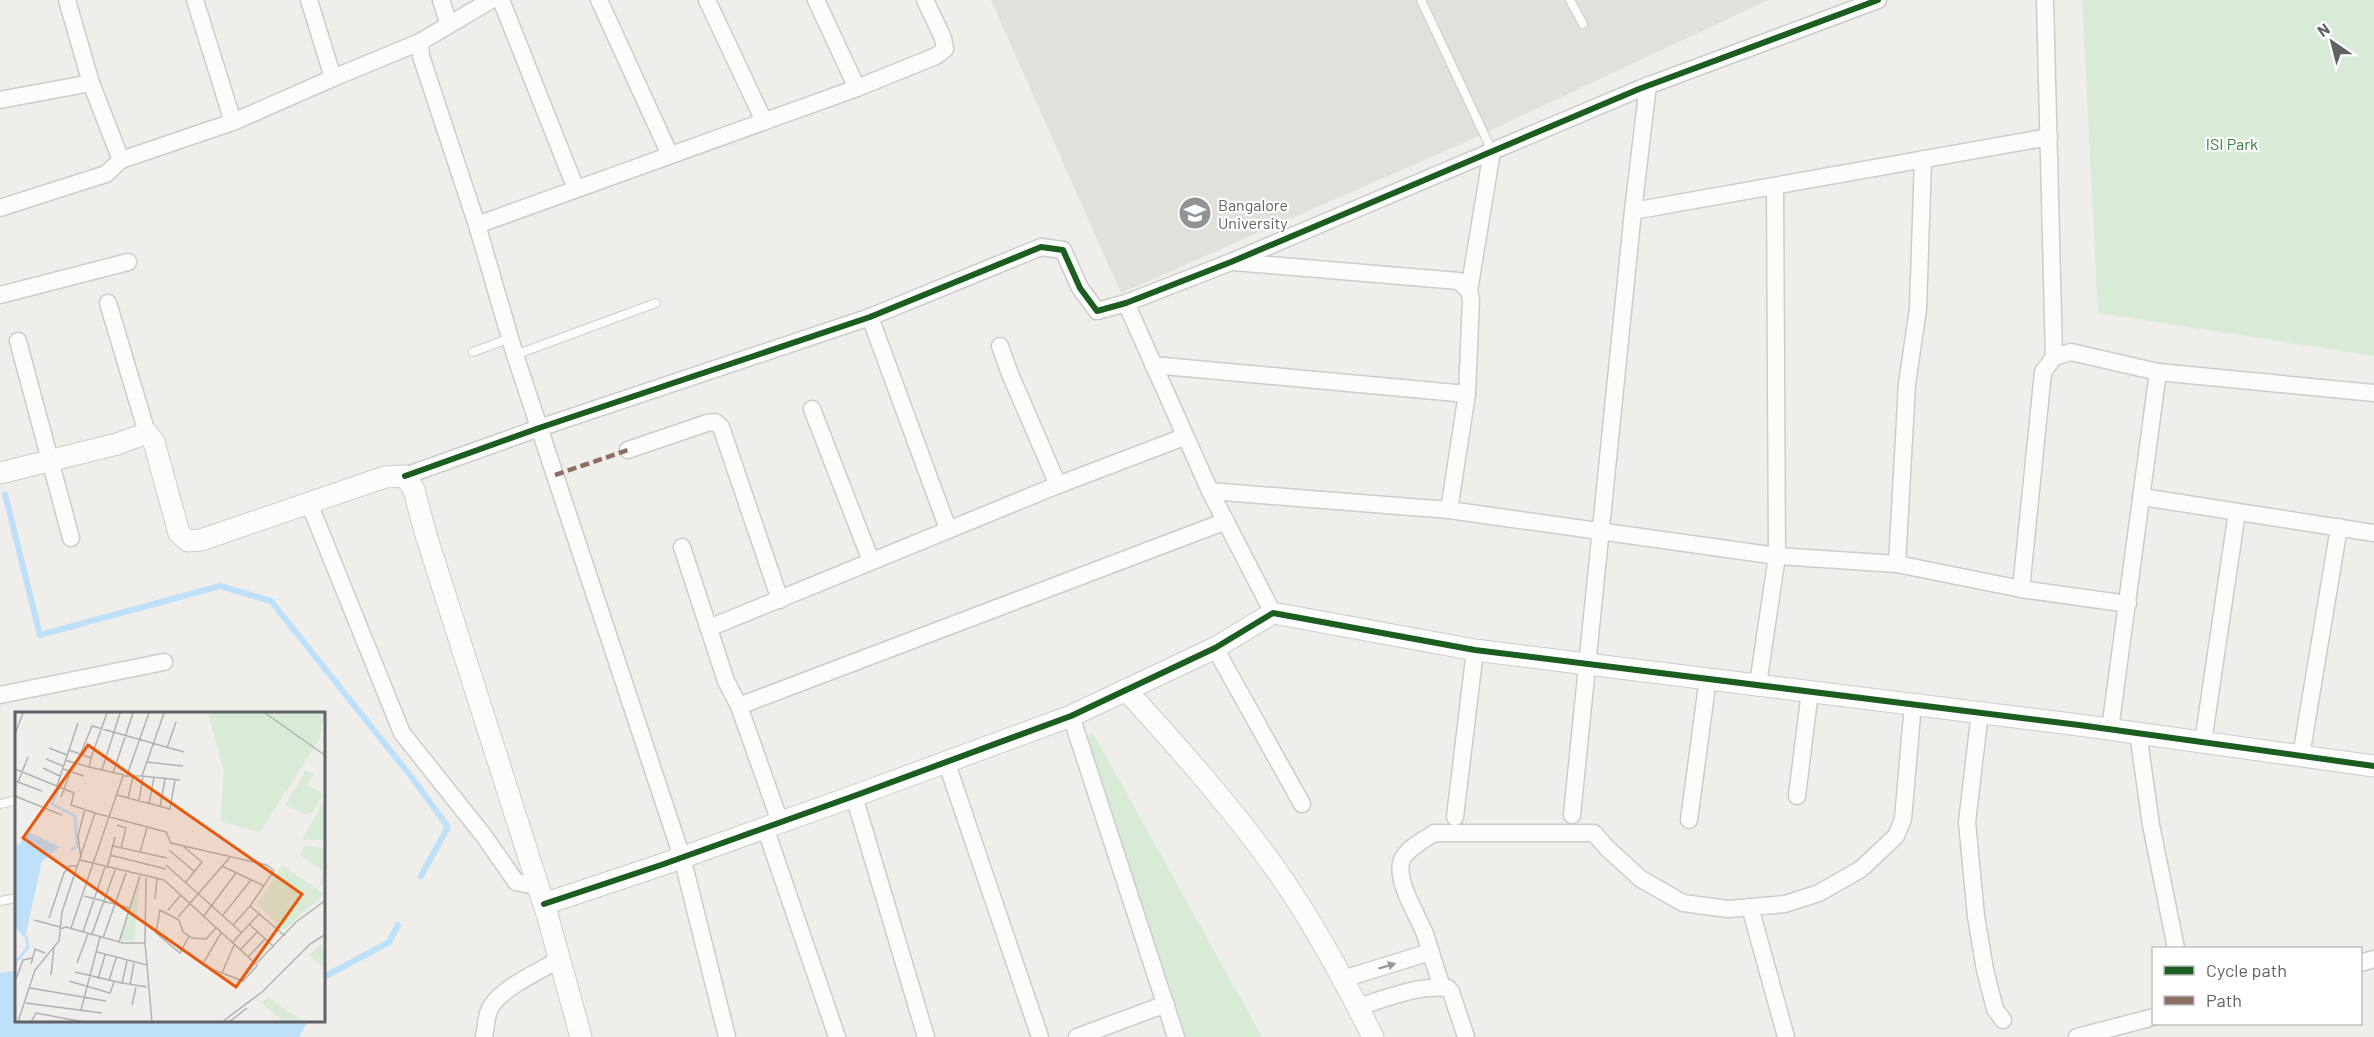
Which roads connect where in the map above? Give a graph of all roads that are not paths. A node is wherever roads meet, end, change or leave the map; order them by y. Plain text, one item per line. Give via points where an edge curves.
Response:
1 (67, 0) edge
2 (195, 0) edge
3 (309, 0) edge
4 (441, 0) edge
5 (491, 0) edge
6 (501, 0) edge
7 (599, 0) edge
8 (707, 0) edge
9 (816, 0) edge
10 (925, 0) edge
11 (1422, 0) edge
12 (1570, 0) edge
13 (1878, 0) edge
14 (2045, 0) edge
15 (1583, 24) dead end
16 (448, 25) junction
17 (420, 42) junction
18 (333, 78) junction
19 (91, 83) junction
20 (1648, 85) junction
21 (857, 88) junction
22 (0, 100) edge
23 (764, 121) junction
24 (232, 122) junction
25 (2049, 137) junction
26 (1492, 151) junction
27 (670, 155) junction
28 (1923, 159) junction
29 (121, 160) junction
30 (1775, 186) junction
31 (576, 189) junction
32 (0, 208) edge
33 (1633, 211) junction
34 (477, 225) junction
35 (128, 262) dead end
36 (1231, 262) junction
37 (1468, 291) junction
38 (0, 295) edge
39 (108, 303) dead end
40 (656, 303) dead end
41 (1126, 303) junction
42 (870, 317) junction
43 (510, 338) junction
44 (18, 341) dead end
45 (1000, 346) dead end
46 (473, 352) dead end
47 (515, 355) junction
48 (2054, 357) junction
49 (1153, 365) junction
50 (2158, 372) junction
51 (2374, 393) edge
52 (1467, 394) junction
53 (812, 409) dead end
54 (539, 428) junction
55 (147, 433) junction
56 (1184, 437) junction
57 (628, 450) dead end
58 (48, 460) junction
59 (0, 472) edge
60 (405, 476) junction
61 (1058, 484) junction
62 (1210, 491) junction
63 (2142, 497) junction
64 (309, 503) junction
65 (1449, 510) junction
66 (2237, 512) junction
67 (1226, 521) junction
68 (2339, 527) junction
69 (948, 529) junction
70 (1600, 531) junction
71 (2374, 533) edge
72 (71, 538) dead end
73 (682, 547) dead end
74 (1777, 556) junction
75 (871, 561) junction
76 (1897, 564) junction
77 (2021, 589) junction
78 (780, 600) junction
79 (2128, 604) junction
80 (1273, 613) junction
81 (709, 628) junction
82 (1215, 648) junction
83 (1475, 650) junction
84 (164, 662) dead end
85 (1586, 663) junction
86 (1708, 678) junction
87 (1758, 684) junction
88 (1126, 690) junction
89 (1810, 691) junction
90 (0, 695) edge
91 (1913, 704) junction
92 (739, 706) junction
93 (1980, 712) junction
94 (1071, 716) junction
95 (2110, 729) junction
96 (2138, 733) junction
97 (2203, 742) junction
98 (2301, 756) junction
99 (946, 761) junction
100 (2374, 766) edge
101 (854, 796) junction
102 (1797, 796) dead end
103 (15, 800) edge
104 (0, 804) edge
105 (1302, 804) dead end
106 (1572, 815) dead end
107 (1455, 816) dead end
108 (1689, 820) dead end
109 (772, 824) junction
110 (682, 857) junction
111 (541, 896) junction
112 (15, 898) edge
113 (0, 901) edge
114 (1750, 907) junction
115 (2176, 947) edge
116 (1430, 952) junction
117 (560, 959) junction
118 (1343, 980) junction
119 (1442, 987) junction
120 (1166, 1004) junction
121 (1358, 1007) junction
122 (2152, 1018) edge
123 (2003, 1020) dead end
124 (484, 1037) edge
125 (581, 1037) edge
126 (727, 1037) edge
127 (837, 1037) edge
128 (926, 1037) edge
129 (1040, 1037) edge
130 (1077, 1037) edge
131 (1176, 1037) edge
132 (1373, 1037) edge
133 (1466, 1037) edge
134 (1786, 1037) edge
135 (2077, 1037) edge

1 - 19 street
2 - 24 street
3 - 18 street
4 - 16 street
5 - 16 street
6 - 31 street
7 - 27 street
8 - 23 street
9 - 21 street
10 - 21 street via 945,49
11 - 26 lane
12 - 15 lane
13 - 20 street
14 - 25 street
16 - 17 street
17 - 18 street
17 - 34 street via 421,56
18 - 24 street
19 - 22 street
19 - 29 street
20 - 26 street
20 - 33 street
21 - 23 street
23 - 27 street
24 - 29 street
25 - 28 street
25 - 48 street
26 - 36 street
26 - 37 street
27 - 31 street
28 - 30 street
28 - 76 street via 1918,309 1907,384
29 - 32 street via 106,174
30 - 33 street
30 - 74 street
31 - 34 street
33 - 70 street
34 - 43 street
35 - 38 street
36 - 37 street via 1459,281
36 - 41 street
37 - 52 street via 1471,298
39 - 55 street
40 - 47 lane
41 - 42 street via 1097,311 1080,288 1063,250 1041,247
41 - 49 street
42 - 54 street
42 - 69 street
43 - 46 lane
43 - 47 street
44 - 58 street
45 - 61 street
47 - 54 street
48 - 50 street via 2072,352
48 - 77 street via 2043,372
49 - 52 street
49 - 56 street
50 - 51 street
50 - 63 street
52 - 65 street
53 - 75 street
54 - 60 street
54 - 110 street
55 - 58 street
55 - 64 street via 154,442 180,533 188,541
56 - 61 street
56 - 62 street
57 - 78 street via 716,422 721,427
58 - 59 street
58 - 72 street
60 - 64 street via 385,477
60 - 111 street via 414,490
61 - 69 street
62 - 65 street
62 - 67 street
63 - 66 street
63 - 79 street
64 - 111 street via 402,733 516,882
65 - 70 street
66 - 68 street
66 - 97 street
67 - 80 street
67 - 92 street
68 - 71 street
68 - 98 street
69 - 75 street
70 - 74 street
70 - 85 street
73 - 81 street
74 - 76 street
74 - 87 street
75 - 78 street
76 - 77 street
77 - 79 street
78 - 81 street
79 - 95 street
80 - 82 street
80 - 83 street
81 - 92 street via 726,681
82 - 88 street
82 - 105 street
83 - 85 street
83 - 107 street
84 - 90 street
85 - 86 street
85 - 106 street
86 - 87 street
86 - 108 street
87 - 89 street
88 - 94 street
88 - 118 street via 1191,761 1273,865
89 - 91 street
89 - 102 street
91 - 93 street
91 - 114 street via 1903,819 1896,836 1862,869 1819,893 1785,904
92 - 109 street
93 - 95 street
93 - 123 street via 1967,822 1983,959 1995,1009
94 - 99 street
94 - 120 street
95 - 96 street
96 - 97 street
96 - 115 street via 2151,825
97 - 98 street
98 - 100 street
99 - 101 street
99 - 129 street
101 - 109 street
101 - 128 street
103 - 104 lane
109 - 110 street
109 - 127 street
110 - 111 street
110 - 126 street
111 - 117 street
112 - 113 lane
114 - 116 street via 1728,909 1683,903 1641,879 1594,833 1434,833 1402,859 1401,869 1406,895
114 - 134 street
118 -> 116 street
116 - 119 street
117 - 124 street via 506,991 492,1004
117 - 125 street
118 - 121 street
119 - 121 street via 1405,992
119 - 133 street via 1451,992
120 - 130 street
120 - 131 street
121 - 132 street
122 - 135 street

